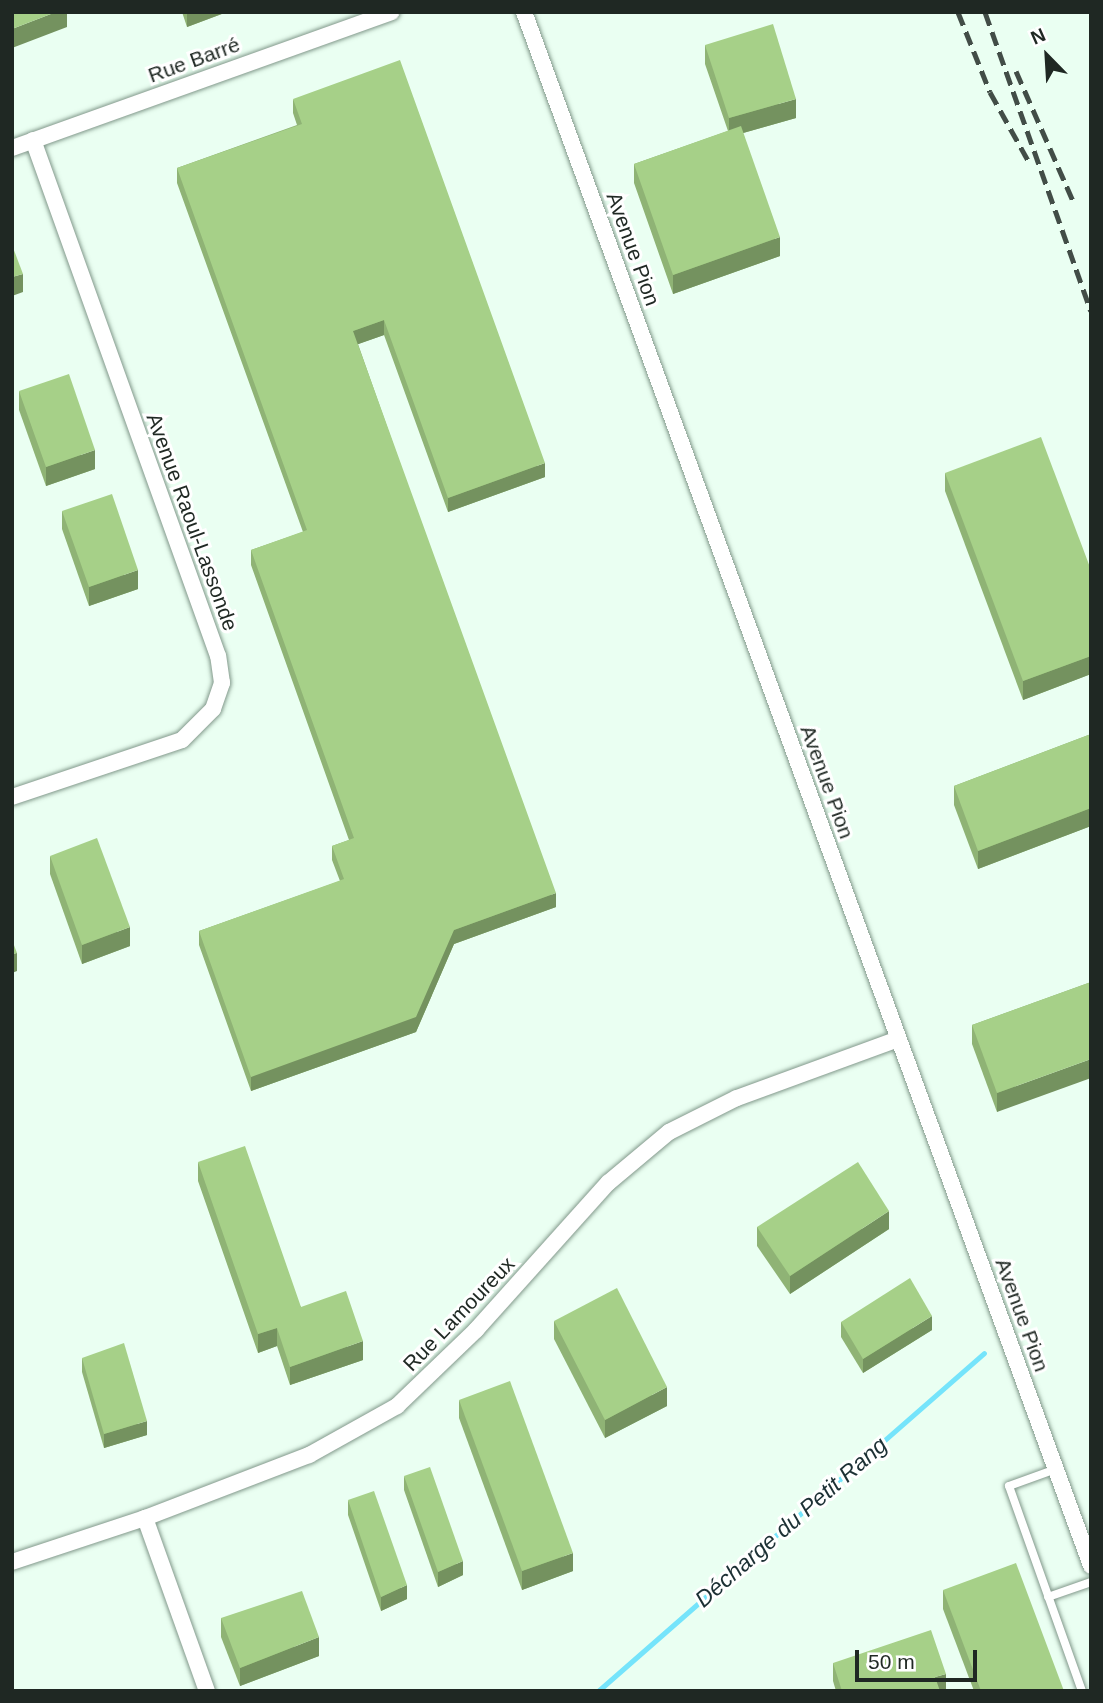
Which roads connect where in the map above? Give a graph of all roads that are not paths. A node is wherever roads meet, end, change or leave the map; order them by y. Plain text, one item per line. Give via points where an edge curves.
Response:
1 (391, 12) edge
2 (524, 12) edge
3 (33, 141) junction
4 (12, 148) edge
5 (12, 797) edge
6 (898, 1039) junction
7 (1056, 1469) junction
8 (145, 1518) junction
9 (12, 1562) edge
10 (1091, 1566) edge
11 (1091, 1582) edge
12 (1048, 1597) junction
13 (207, 1691) edge
14 (1082, 1691) edge

1 - 3 street, Rue Barré
2 - 6 street, Avenue Pion
3 - 4 street, Rue Barré
3 - 5 street, Avenue Raoul-Lassonde via 218,656 222,683 213,709 182,740
6 - 7 street, Avenue Pion
6 - 8 street, Rue Lamoureux via 737,1098 669,1132 608,1183 477,1331 397,1406 309,1455
7 - 10 street, Avenue Pion
7 - 12 lane via 1009,1486
8 - 9 street, Rue Lamoureux
8 - 13 street
11 - 12 lane
12 - 14 lane

